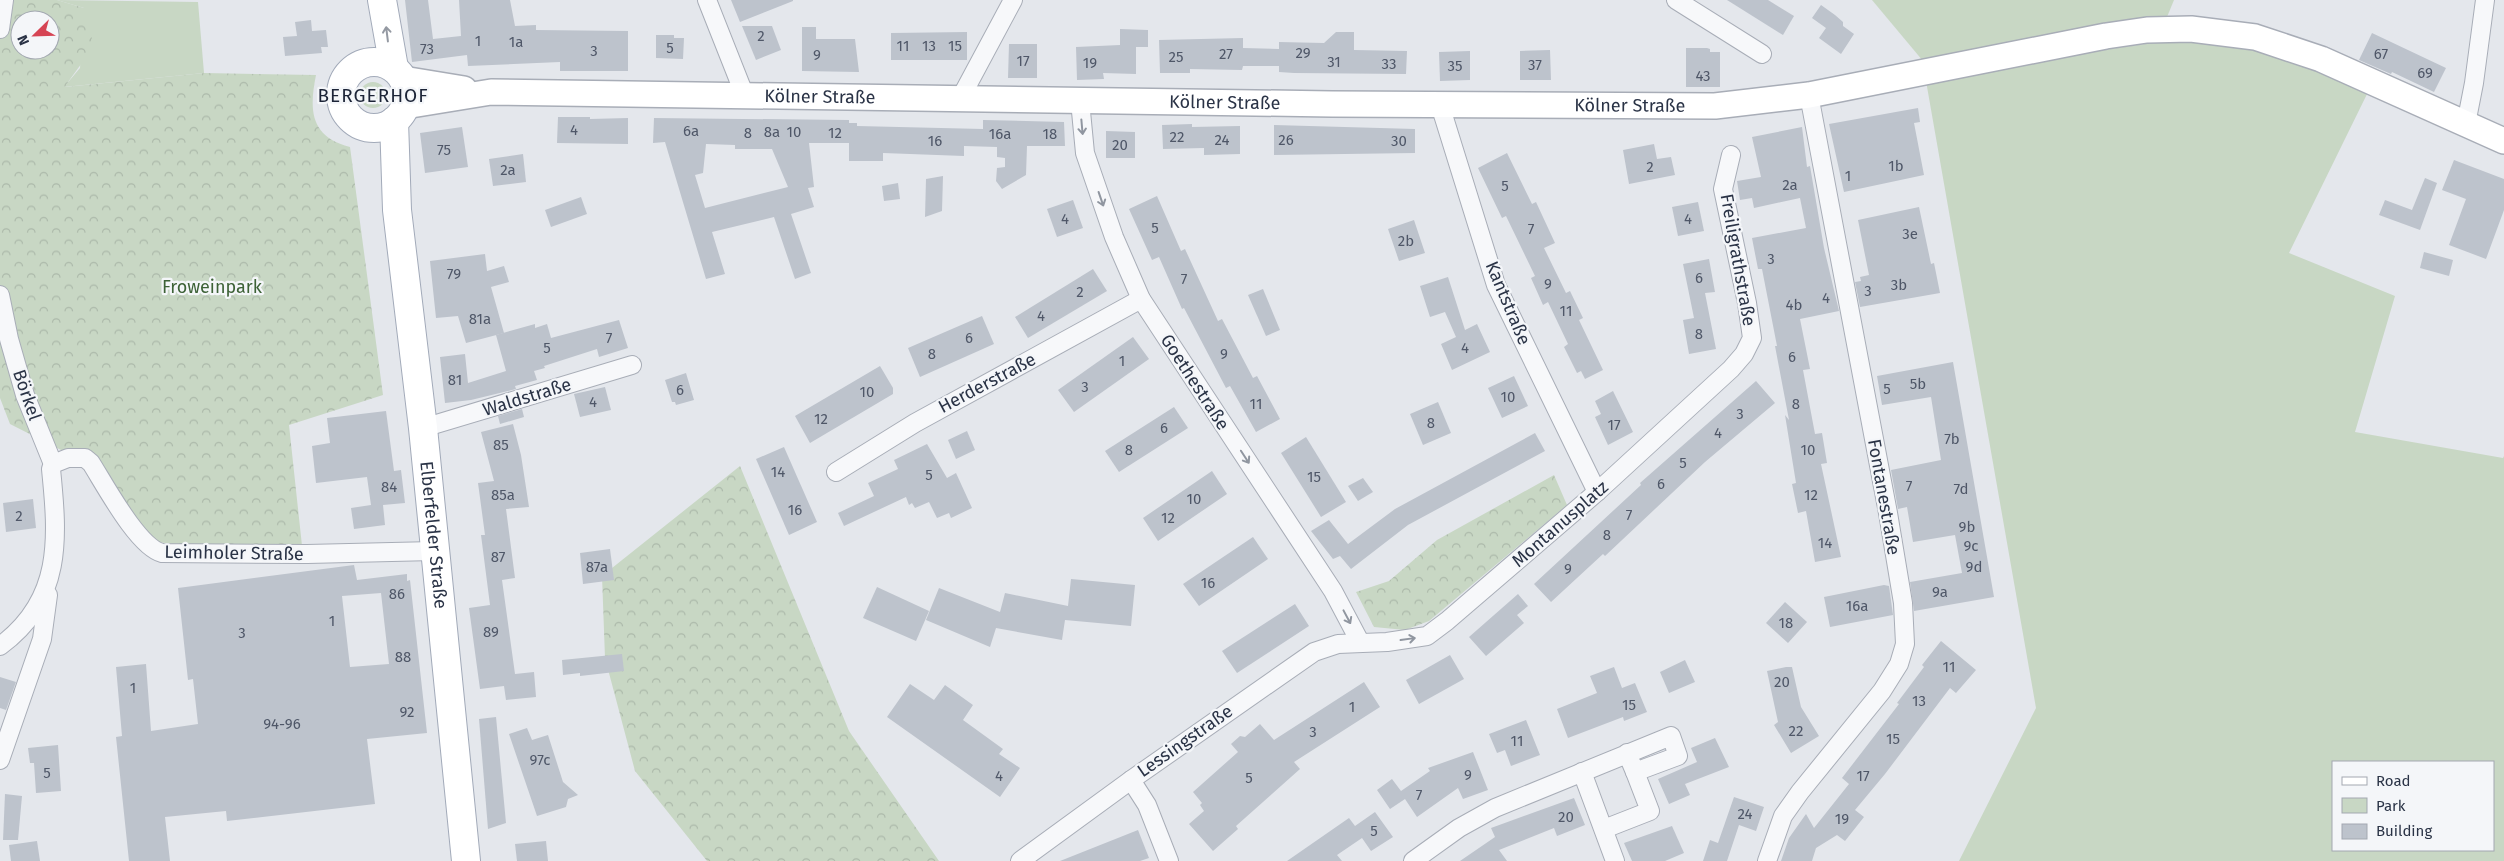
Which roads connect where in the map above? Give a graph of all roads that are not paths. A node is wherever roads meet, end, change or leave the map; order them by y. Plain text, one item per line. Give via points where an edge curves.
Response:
1 (4, 0) edge
2 (367, 0) edge
3 (382, 0) edge
4 (707, 0) edge
5 (1013, 0) edge
6 (1676, 0) edge
7 (2485, 0) edge
8 (0, 29) edge
9 (1762, 54) dead end
10 (359, 65) junction
11 (399, 73) junction
12 (478, 92) junction
13 (1809, 95) junction
14 (745, 96) junction
15 (960, 99) junction
16 (1080, 100) junction
17 (1440, 105) junction
18 (400, 114) junction
19 (2466, 124) junction
20 (364, 126) junction
21 (2504, 141) edge
22 (1731, 155) dead end
23 (397, 210) junction
24 (0, 295) edge
25 (1141, 300) junction
26 (1738, 362) joint
27 (632, 365) dead end
28 (422, 428) junction
29 (53, 464) junction
30 (836, 472) dead end
31 (1597, 492) junction
32 (434, 551) junction
33 (49, 582) junction
34 (1360, 642) junction
35 (0, 646) edge
36 (1627, 753) junction
37 (0, 760) edge
38 (1582, 772) junction
39 (1635, 772) junction
40 (1132, 780) junction
41 (1604, 829) junction
42 (466, 861) edge
43 (1020, 861) edge
44 (1169, 861) edge
45 (1414, 861) edge
46 (1615, 861) edge
47 (1767, 861) edge

1 - 8 street
2 - 10 main road via 368,48
11 -> 3 main road
4 - 14 street
5 - 15 street
6 - 9 street
7 - 19 street
10 - 11 main road via 377,62
10 - 20 main road via 343,84 342,102 350,117
11 - 12 main road, Kölner Straße
11 - 18 main road via 407,92
12 - 14 main road, Kölner Straße
12 - 18 main road, Kölner Straße
13 - 17 main road, Kölner Straße via 1738,105 1679,107
13 - 19 main road, Kölner Straße via 2147,30 2213,30 2255,37 2298,50
13 - 47 street, Fontanestraße via 1888,513 1903,603 1905,644 1899,664 1882,691 1783,816
14 - 15 main road, Kölner Straße
15 - 16 main road, Kölner Straße
16 - 17 main road, Kölner Straße
16 -> 25 street, Goethestraße via 1085,153 1114,237
17 - 31 street, Kantstraße via 1496,285
18 - 20 main road via 381,127
18 - 23 main road, Elberfelder Straße
19 - 21 main road, Kölner Straße
20 - 23 main road, Elberfelder Straße via 370,134 381,174
22 - 26 street, Freiligrathstraße via 1723,189 1752,338
23 - 28 main road, Elberfelder Straße
24 - 29 street, Börkel via 25,395
25 - 30 street, Herderstraße via 915,422
25 -> 34 street, Goethestraße via 1333,591
26 - 31 street, Montanusplatz
27 - 28 street, Waldstraße
28 - 32 main road, Elberfelder Straße
29 - 32 street, Leimholer Straße via 72,457 85,458 141,539 162,553
29 - 33 street via 56,539
34 -> 31 street, Montanusplatz via 1427,636
32 - 42 main road, Elberfelder Straße
33 - 35 street via 28,621
33 - 37 street via 42,639
34 - 40 street, Lessingstraße via 1326,647 1301,660
36 - 38 street
36 - 39 street
36 - 39 street via 1671,736 1678,756
38 - 41 street
38 - 45 street via 1495,808 1459,828
39 - 41 street via 1650,811
40 - 43 street, Lessingstraße
40 - 44 street
41 - 46 street

